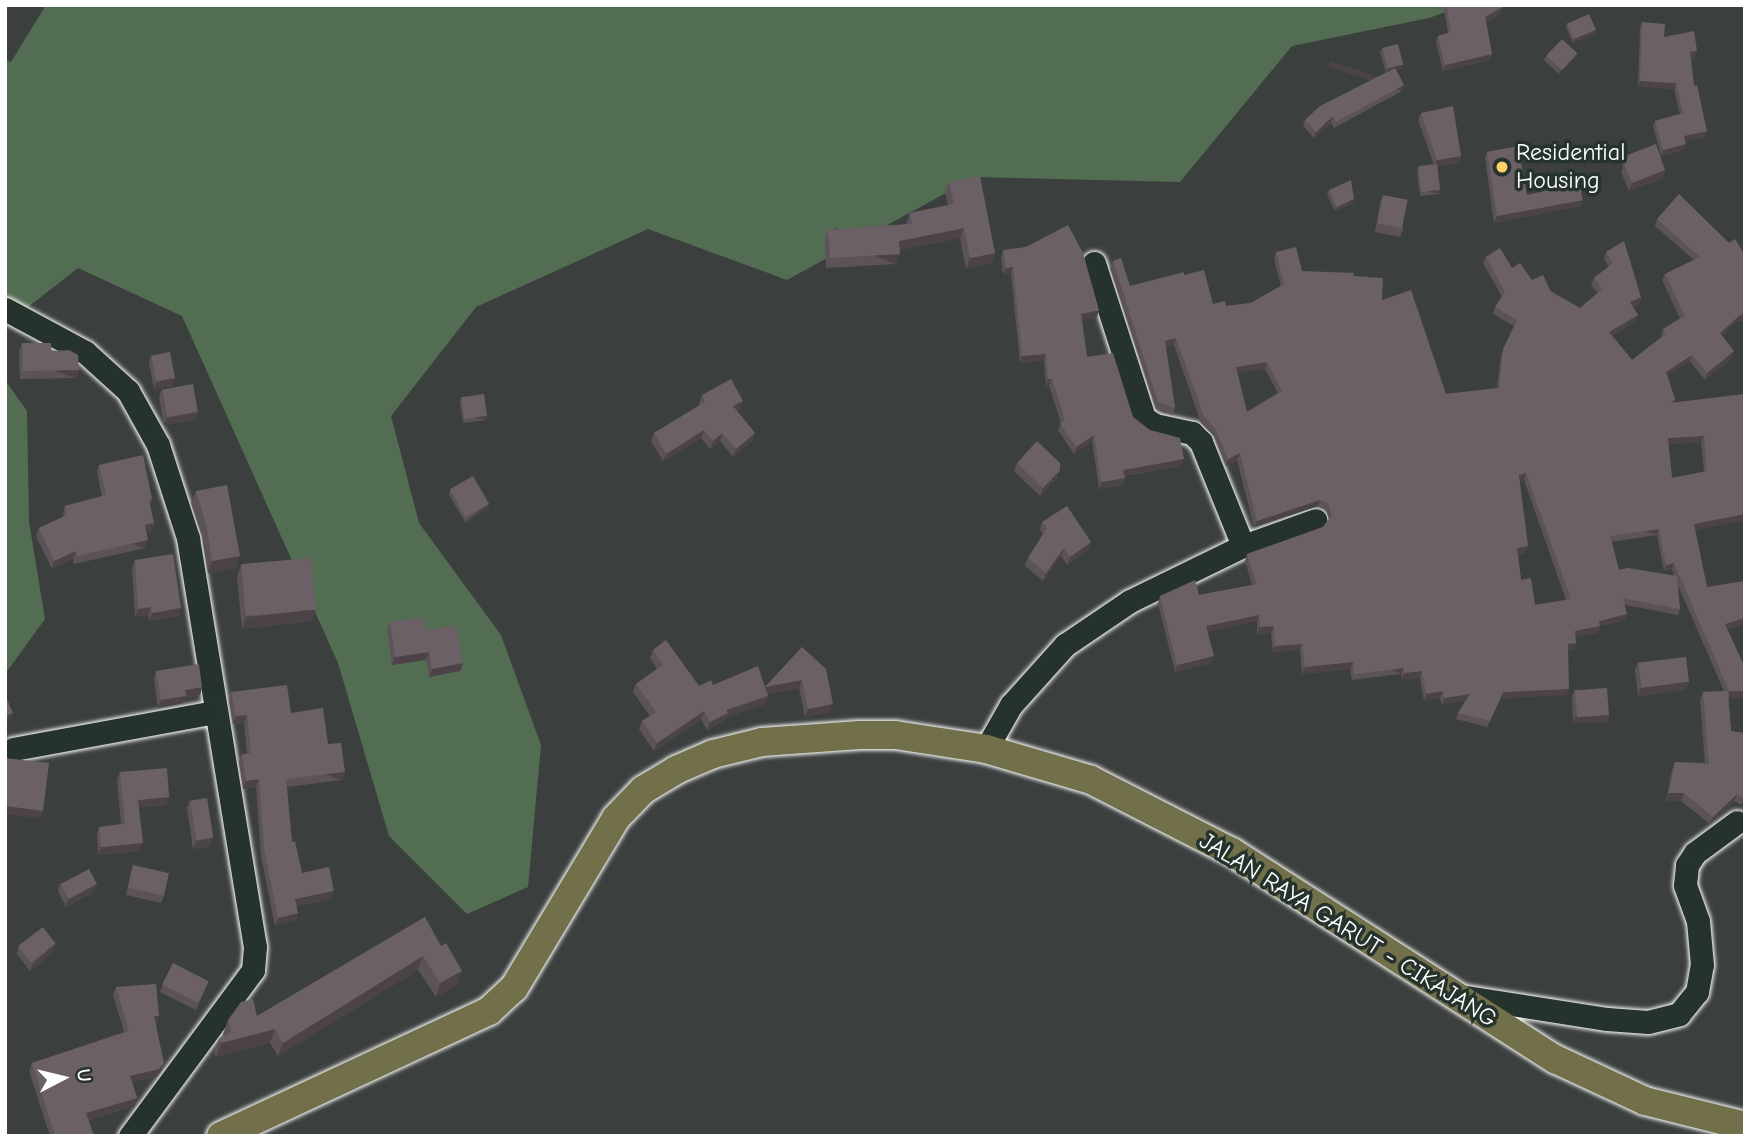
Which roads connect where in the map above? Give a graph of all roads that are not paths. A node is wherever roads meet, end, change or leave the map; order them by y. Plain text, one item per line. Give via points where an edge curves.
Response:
1 (1094, 263) dead end
2 (5, 309) edge
3 (1316, 520) dead end
4 (1242, 546) junction
5 (214, 712) junction
6 (986, 749) junction
7 (13, 750) dead end
8 (1737, 821) dead end
9 (1454, 995) junction
10 (1745, 1126) edge
11 (130, 1136) edge
12 (221, 1136) edge

1 - 4 street via 1144,418 1192,433 1201,442
2 - 5 street via 85,352 128,391 158,445 188,538
3 - 4 street
4 - 6 street via 1130,601 1065,645 1011,705
5 - 7 street
5 - 11 street via 255,960 253,970
6 - 9 main road, JALAN RAYA GARUT - CIKAJANG via 1091,780 1232,852
6 - 12 main road, JALAN RAYA GARUT - CIKAJANG via 895,735 806,737 738,748 676,770 643,790 616,818 514,988 489,1011
8 - 9 street via 1695,853 1687,865 1685,885 1698,921 1702,965 1697,992 1679,1014 1648,1022 1607,1019
9 - 10 main road, JALAN RAYA GARUT - CIKAJANG via 1585,1074 1645,1101

